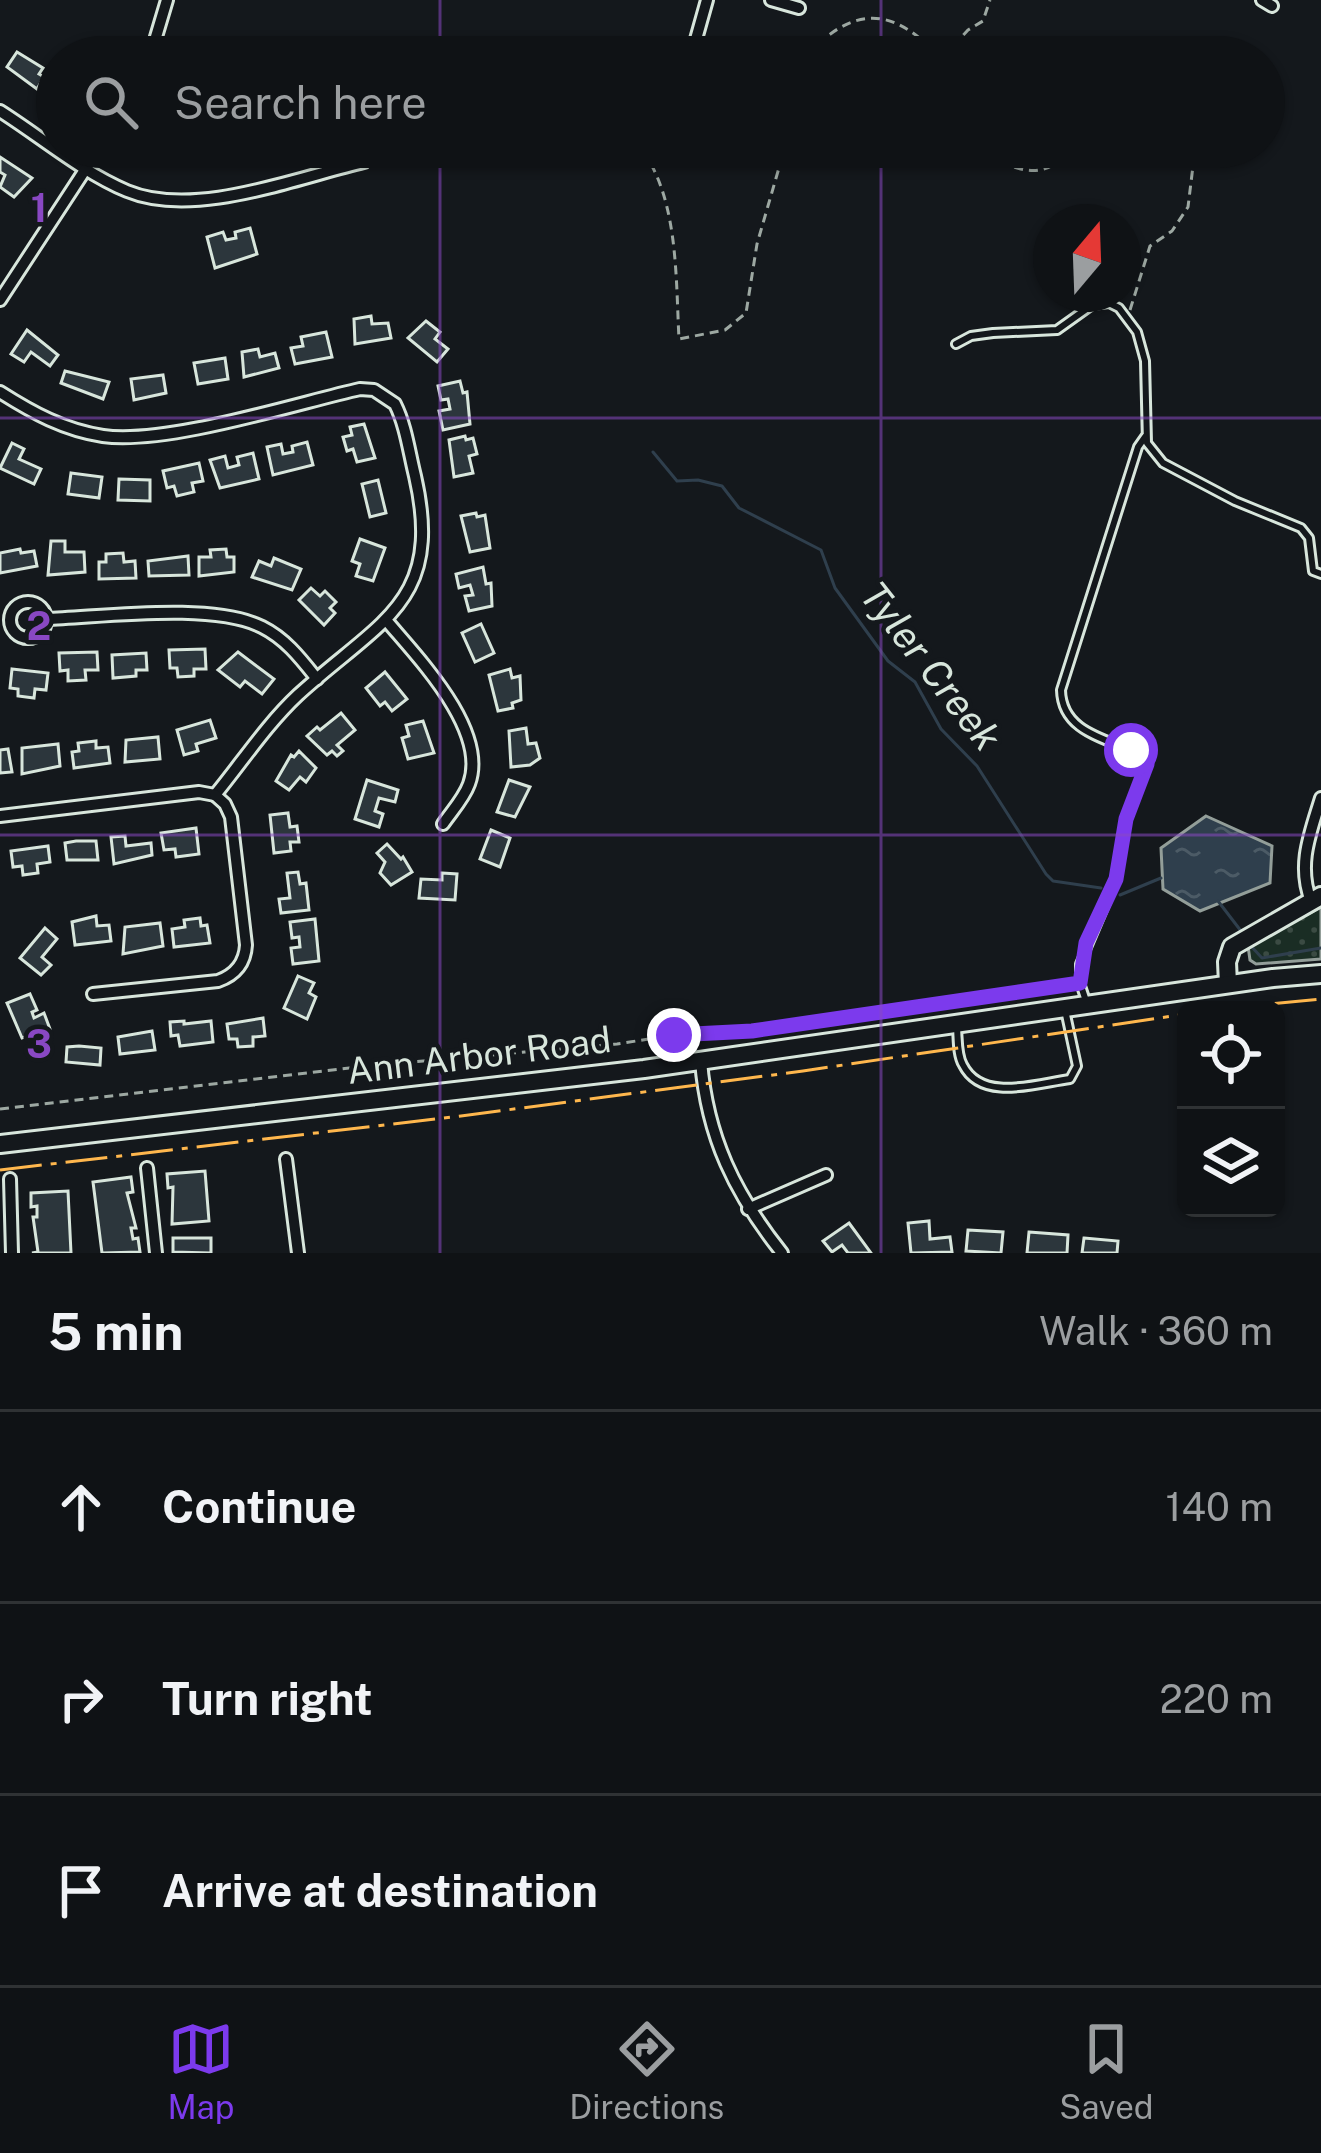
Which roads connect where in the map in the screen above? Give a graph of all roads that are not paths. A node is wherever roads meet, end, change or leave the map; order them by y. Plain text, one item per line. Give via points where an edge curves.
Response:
1 (167, 0) edge
2 (707, 0) edge
3 (771, 0) edge
4 (799, 8) dead end
5 (156, 36) edge
6 (697, 36) edge
7 (0, 111) edge
8 (36, 134) edge
9 (85, 168) edge
10 (88, 168) edge
11 (339, 168) edge
12 (0, 300) edge
13 (956, 344) dead end
14 (0, 392) edge
15 (1145, 436) junction
16 (1321, 574) edge
17 (46, 619) dead end
18 (386, 620) junction
19 (317, 679) junction
20 (215, 795) junction
21 (1321, 798) edge
22 (0, 816) edge
23 (443, 824) dead end
24 (1316, 898) edge
25 (1321, 974) edge
26 (1228, 984) junction
27 (93, 994) dead end
28 (1088, 1005) junction
29 (1065, 1009) junction
30 (956, 1024) junction
31 (701, 1061) junction
32 (0, 1144) edge
33 (286, 1159) dead end
34 (147, 1168) dead end
35 (826, 1174) dead end
36 (10, 1179) dead end
37 (748, 1209) junction
38 (12, 1253) edge
39 (156, 1253) edge
40 (298, 1253) edge
41 (782, 1253) edge

1 - 5 street
2 - 6 street
3 - 4 street
7 - 8 street
9 - 12 street
10 - 11 street via 129,192 172,201
13 - 15 lane via 1058,330 1109,302 1128,317 1145,362
14 - 18 street via 58,425 113,437 166,433 360,389 386,395 401,417 424,525 417,573
15 - 16 lane via 1163,463 1301,528 1313,571
15 - 28 lane via 1061,689 1061,703 1082,730 1147,764 1116,879 1086,943 1080,983
17 - 19 street via 234,617 277,636
18 - 19 street
18 - 23 street via 440,684 463,727 471,774
19 - 20 street
20 - 22 street
20 - 27 street via 231,817 243,960 218,981
21 - 24 street via 1302,878
24 - 26 main road via 1228,953
25 - 26 main road, Ann Arbor Road
26 - 28 main road, Ann Arbor Road
28 - 29 main road, Ann Arbor Road
29 - 30 main road, Ann Arbor Road
29 - 30 lane via 1076,1066 1070,1079 982,1084 961,1063
30 - 31 main road, Ann Arbor Road
31 - 32 main road, Ann Arbor Road
31 - 37 street via 716,1144
33 - 40 street
34 - 39 street
35 - 37 street
36 - 38 street
37 - 41 street

